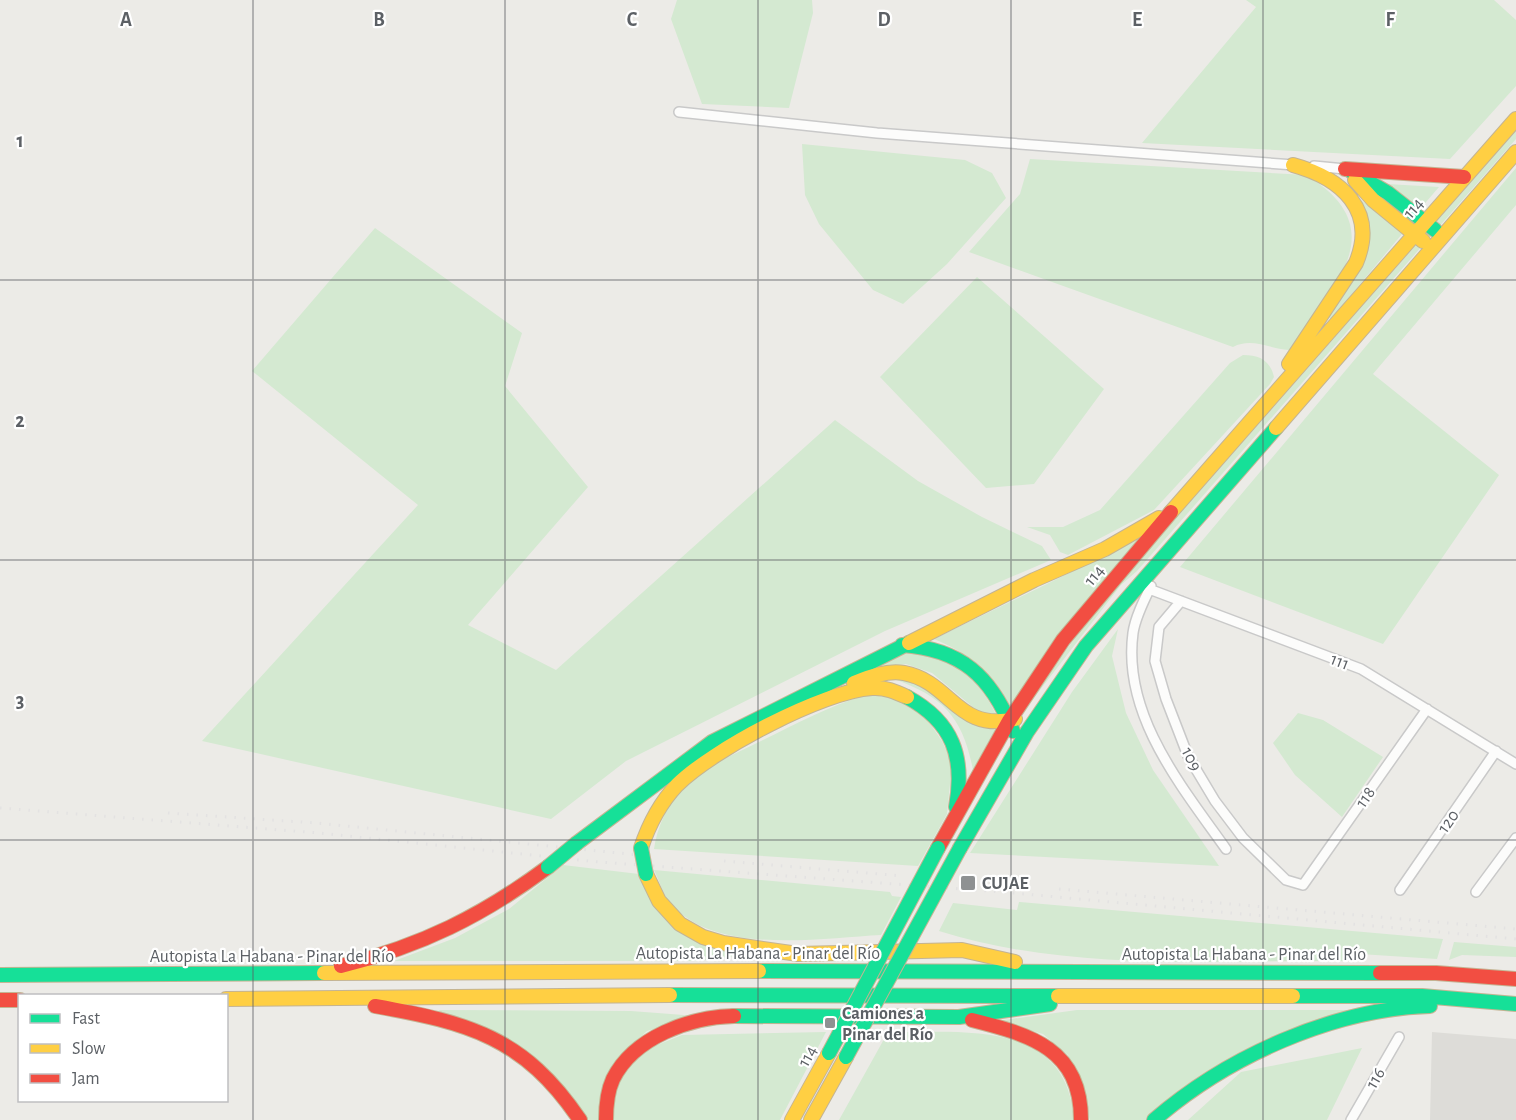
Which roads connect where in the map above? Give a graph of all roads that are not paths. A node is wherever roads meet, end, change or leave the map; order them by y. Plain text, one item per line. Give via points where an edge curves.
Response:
1 (679, 112) dead end
2 (1516, 119) edge
3 (1516, 153) edge
4 (1293, 165) junction
5 (1345, 169) junction
6 (1464, 177) junction
7 (1426, 222) junction
8 (1415, 234) junction
9 (1443, 236) junction
10 (1432, 248) junction
11 (1256, 414) junction
12 (1171, 512) junction
13 (1179, 537) junction
14 (1149, 589) junction
15 (1181, 602) junction
16 (902, 645) junction
17 (1086, 646) junction
18 (807, 708) junction
19 (1427, 709) junction
20 (1010, 721) junction
21 (1496, 751) junction
22 (1516, 764) edge
23 (984, 807) junction
24 (953, 819) junction
25 (1516, 838) edge
26 (1226, 849) dead end
27 (1303, 885) joint
28 (1400, 891) dead end
29 (1476, 892) dead end
30 (798, 954) junction
31 (1049, 970) junction
32 (756, 971) junction
33 (307, 974) junction
34 (0, 975) edge
35 (1516, 979) edge
36 (644, 995) junction
37 (1139, 995) junction
38 (329, 998) junction
39 (228, 999) edge
40 (0, 1000) edge
41 (18, 1000) edge
42 (1516, 1005) edge
43 (773, 1015) junction
44 (959, 1017) junction
45 (1399, 1037) dead end
46 (826, 1093) junction
47 (580, 1120) edge
48 (606, 1120) edge
49 (792, 1120) edge
50 (811, 1120) edge
51 (819, 1120) edge
52 (1081, 1120) edge
53 (1154, 1120) edge
54 (1351, 1120) edge

1 - 4 street via 867,132
2 - 6 highway, 114
3 - 9 highway, 114
4 - 5 street
4 - 11 highway via 1316,170 1337,183 1353,201 1362,224 1362,247 1345,281
5 - 6 highway
5 - 7 highway via 1388,193
5 - 8 highway via 1373,200
6 - 7 highway, 114
7 - 8 highway, 114
7 - 9 highway
8 - 10 highway
8 - 11 highway, 114
9 - 10 highway, 114
10 - 13 highway, 114
11 - 12 highway, 114
12 - 16 highway via 1105,549
12 - 20 highway, 114 via 1063,640
13 - 14 street
13 - 17 highway, 114
14 - 15 street, 111
14 - 26 street via 1133,633 1138,696 1167,763
15 - 19 street, 111 via 1361,669
15 - 27 street, 109 via 1159,627 1155,661 1188,756 1243,838 1286,880
16 - 20 highway via 937,649 973,669 991,689
16 - 33 highway, bridge via 711,742 507,899 445,934 387,955
17 - 20 highway via 1028,713
17 - 23 highway, 114 via 1027,732
18 - 20 highway via 855,682 888,673 904,674 938,688 975,720 990,725
18 - 24 highway via 846,692 874,687 923,704 942,722 957,752 958,800
18 - 30 highway, bridge via 723,749 697,768 652,817 641,848 646,874 659,901 680,924 703,937
19 - 21 street, 111
19 - 27 street, 118
20 - 23 highway via 1012,738
20 - 24 highway, 114
21 - 22 street, 111
21 - 28 street, 120
23 - 46 highway, 114, bridge
24 - 49 highway, 114, bridge
25 - 29 street
30 - 31 highway via 962,950
30 - 32 highway
31 - 32 highway, Autopista La Habana - Pinar del Río
31 - 35 highway, Autopista La Habana - Pinar del Río via 1436,973
32 - 33 highway, Autopista La Habana - Pinar del Río
33 - 34 highway, Autopista La Habana - Pinar del Río
36 - 37 highway
36 - 38 highway
36 - 43 highway
37 - 42 highway via 1422,996
37 - 44 highway
38 - 39 highway
38 - 47 highway via 433,1016 484,1032 542,1073
40 - 41 highway
42 - 53 highway via 1419,1006 1322,1027 1231,1063
43 - 44 highway
43 - 48 highway via 713,1018 641,1044 630,1053 610,1088
44 - 52 highway via 1012,1030 1061,1059 1077,1082
45 - 54 street, 116
46 - 50 highway, 114
46 - 51 highway

